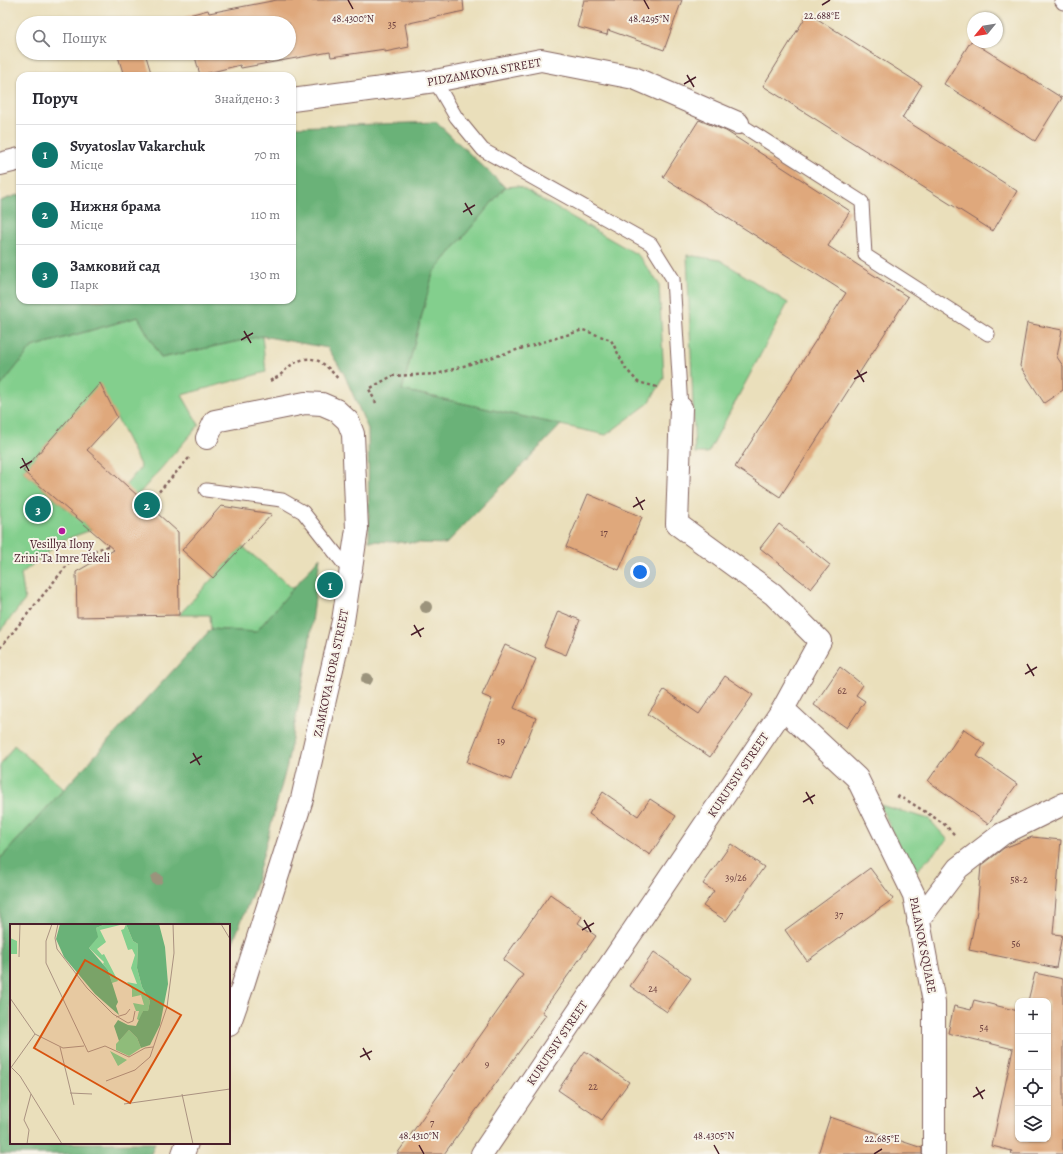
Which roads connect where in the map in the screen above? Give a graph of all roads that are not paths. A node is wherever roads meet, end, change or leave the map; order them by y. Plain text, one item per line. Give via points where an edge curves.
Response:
1 (1060, 0) edge
2 (1063, 3) edge
3 (435, 81) junction
4 (296, 99) edge
5 (738, 123) joint
6 (16, 160) edge
7 (0, 164) edge
8 (988, 334) dead end
9 (681, 401) joint
10 (207, 438) road end
11 (206, 490) dead end
12 (350, 573) junction
13 (783, 709) junction
14 (1063, 804) edge
15 (918, 921) junction
16 (230, 1022) edge
17 (187, 1144) edge
18 (183, 1154) edge
19 (482, 1154) edge
20 (934, 1154) edge

1 - 2 lane
3 - 4 street, PIDZAMKOVA STREET
3 - 5 street, PIDZAMKOVA STREET via 541,60 634,78
3 - 9 lane via 456,117 483,150 651,244 674,279
5 - 8 lane via 862,202 865,255
6 - 7 street
9 - 13 street, KURUTSIV STREET via 677,524 773,594 820,641
10 - 12 street, ZAMKOVA HORA STREET via 215,421 305,403 322,404 336,410 348,420 353,434 357,529
11 - 12 lane via 282,500 303,512
12 - 16 street, ZAMKOVA HORA STREET via 343,621 302,799
13 - 15 street, PALANOK SQUARE via 857,778 914,895
13 - 19 street, KURUTSIV STREET
14 - 15 street via 1002,834 958,868
15 - 20 street, PALANOK SQUARE via 934,1002
17 - 18 street

